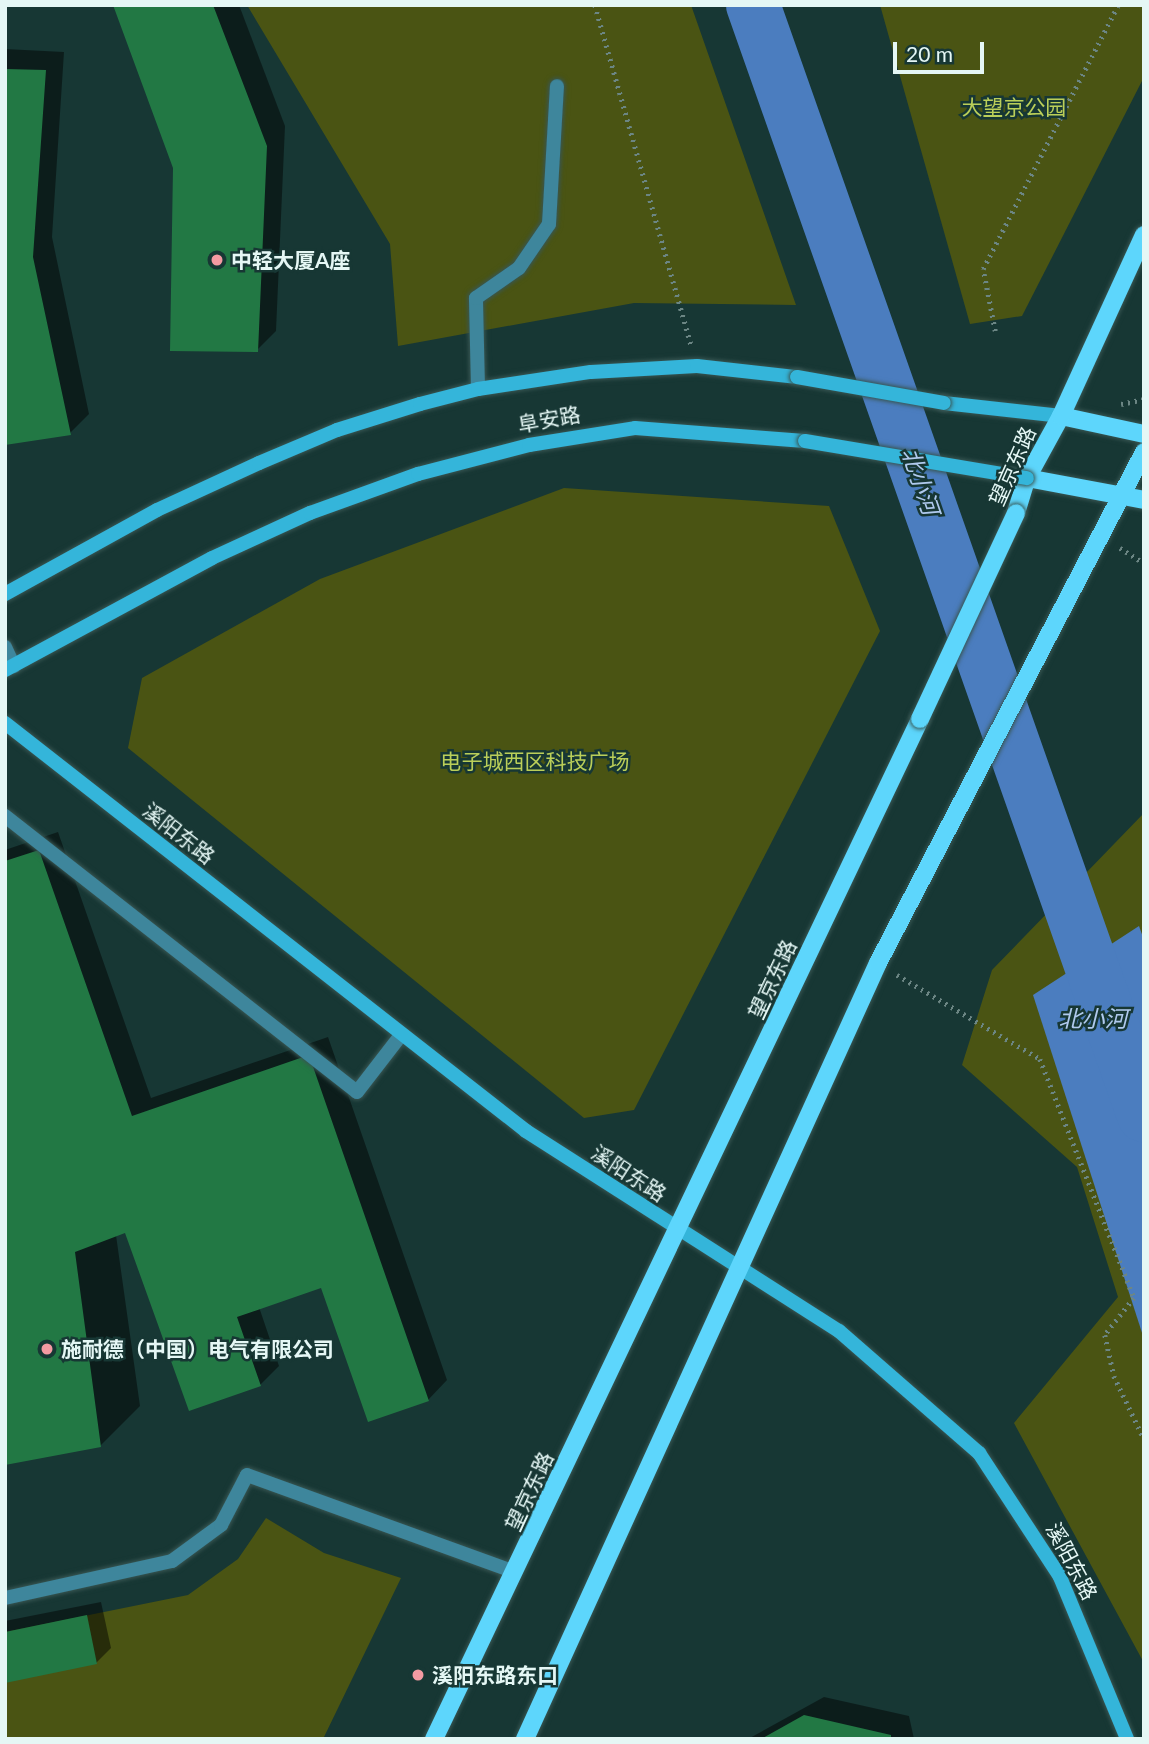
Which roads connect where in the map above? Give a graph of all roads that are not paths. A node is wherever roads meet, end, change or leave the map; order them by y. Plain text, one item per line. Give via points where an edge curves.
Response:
1 (556, 86) dead end
2 (1144, 235) edge
3 (478, 389) junction
4 (1061, 416) junction
5 (1144, 434) edge
6 (1144, 452) edge
7 (1027, 478) junction
8 (1122, 494) junction
9 (1144, 500) edge
10 (5, 594) edge
11 (5, 647) edge
12 (9, 668) edge
13 (5, 723) edge
14 (5, 816) edge
15 (401, 1035) junction
16 (678, 1230) junction
17 (742, 1266) junction
18 (515, 1572) junction
19 (5, 1598) edge
20 (434, 1739) edge
21 (525, 1739) edge
22 (1127, 1739) edge

1 - 3 lane via 549,223 519,268 476,298
2 - 4 main road, 望京东路
3 - 4 main road, 阜安路, bridge via 591,372 697,366
3 - 10 main road, 阜安路 via 337,430 259,463 157,510
4 - 5 main road
4 - 7 main road, 望京东路
6 - 8 main road
7 - 8 main road, 阜安路
7 - 12 main road, 阜安路, bridge via 805,441 635,428 529,445 418,474 310,513 212,558
7 - 16 main road, 望京东路, bridge via 1016,513
8 - 9 main road, 阜安路
8 - 17 main road via 878,964
11 - 12 lane
13 - 15 main road, 溪阳东路
14 - 15 lane via 357,1092
15 - 16 main road, 溪阳东路 via 526,1131
16 - 17 main road, 溪阳东路
16 - 18 main road, 望京东路
17 - 21 main road
17 - 22 main road, 溪阳东路 via 839,1331 979,1452 1060,1577
18 - 19 lane via 247,1475 221,1525 172,1561
18 - 20 main road, 望京东路

